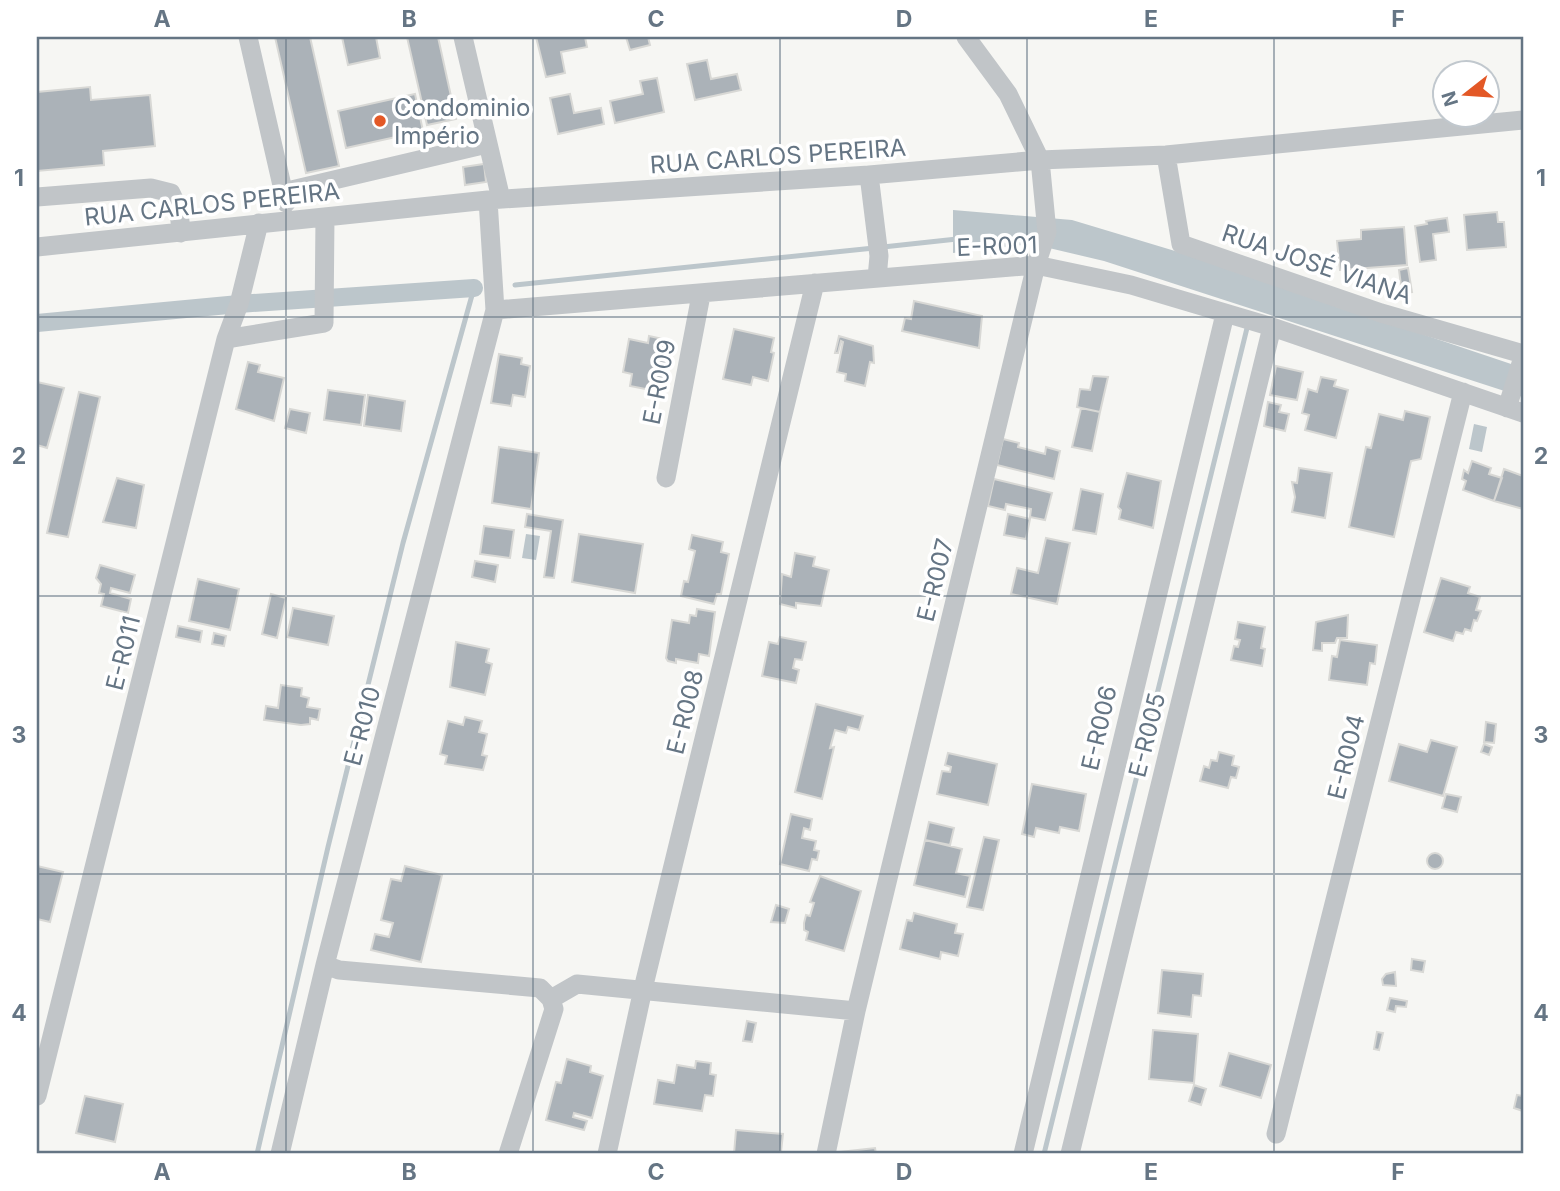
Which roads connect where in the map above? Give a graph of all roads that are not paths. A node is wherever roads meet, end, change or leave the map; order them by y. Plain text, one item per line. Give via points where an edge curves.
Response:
1 (248, 37) edge
2 (463, 37) edge
3 (966, 37) edge
4 (1523, 120) edge
5 (487, 144) junction
6 (1166, 155) junction
7 (1040, 160) junction
8 (869, 175) junction
9 (283, 192) junction
10 (37, 197) edge
11 (495, 200) junction
12 (325, 217) junction
13 (289, 220) junction
14 (259, 223) junction
15 (181, 233) junction
16 (37, 247) edge
17 (1036, 265) junction
18 (877, 278) junction
19 (816, 283) junction
20 (701, 295) junction
21 (495, 310) junction
22 (1225, 314) junction
23 (1272, 327) junction
24 (226, 339) junction
25 (1523, 356) edge
26 (1463, 392) junction
27 (1515, 411) edge
28 (666, 478) dead end
29 (325, 965) junction
30 (643, 989) junction
31 (551, 999) junction
32 (856, 1011) junction
33 (37, 1096) edge
34 (1276, 1134) dead end
35 (280, 1154) edge
36 (508, 1154) edge
37 (607, 1154) edge
38 (826, 1154) edge
39 (1023, 1154) edge
40 (1070, 1154) edge

1 - 9 street
2 - 5 street, E-R010
3 - 7 street via 1008,94
4 - 6 street, RUA CARLOS PEREIRA
5 - 9 street
5 - 11 street, E-R010
6 - 7 street, RUA CARLOS PEREIRA
6 - 25 street, RUA JOSÉ VIANA via 1181,244
7 - 8 street, RUA CARLOS PEREIRA
7 - 17 street, E-R007 via 1047,232
8 - 11 street, RUA CARLOS PEREIRA
8 - 18 street via 879,256
9 - 13 street
10 - 15 street via 151,188 171,192 179,210
11 - 12 street, RUA CARLOS PEREIRA
11 - 21 street, E-R010
12 - 13 street, RUA CARLOS PEREIRA
12 - 24 street via 324,323
13 - 14 street, RUA CARLOS PEREIRA
14 - 15 street, RUA CARLOS PEREIRA
14 - 24 street, E-R011
15 - 16 street, RUA CARLOS PEREIRA
17 - 18 street, E-R001
17 - 22 street, E-R001 via 1131,285
17 - 32 street, E-R007
18 - 19 street, E-R001
19 - 20 street, E-R001
19 - 30 street, E-R008
20 - 21 street, E-R001
20 - 28 street, E-R009
21 - 29 street, E-R010
22 - 23 street, E-R001
22 - 39 street, E-R006
23 - 26 street, E-R001
23 - 40 street, E-R005
24 - 33 street, E-R011
25 - 27 street
26 - 27 street, E-R001
26 - 34 street, E-R004
29 - 31 street via 540,988
29 - 35 street, E-R010
30 - 31 street via 578,985
30 - 32 street
30 - 37 street, E-R008
31 - 36 street via 554,1009
32 - 38 street, E-R007

